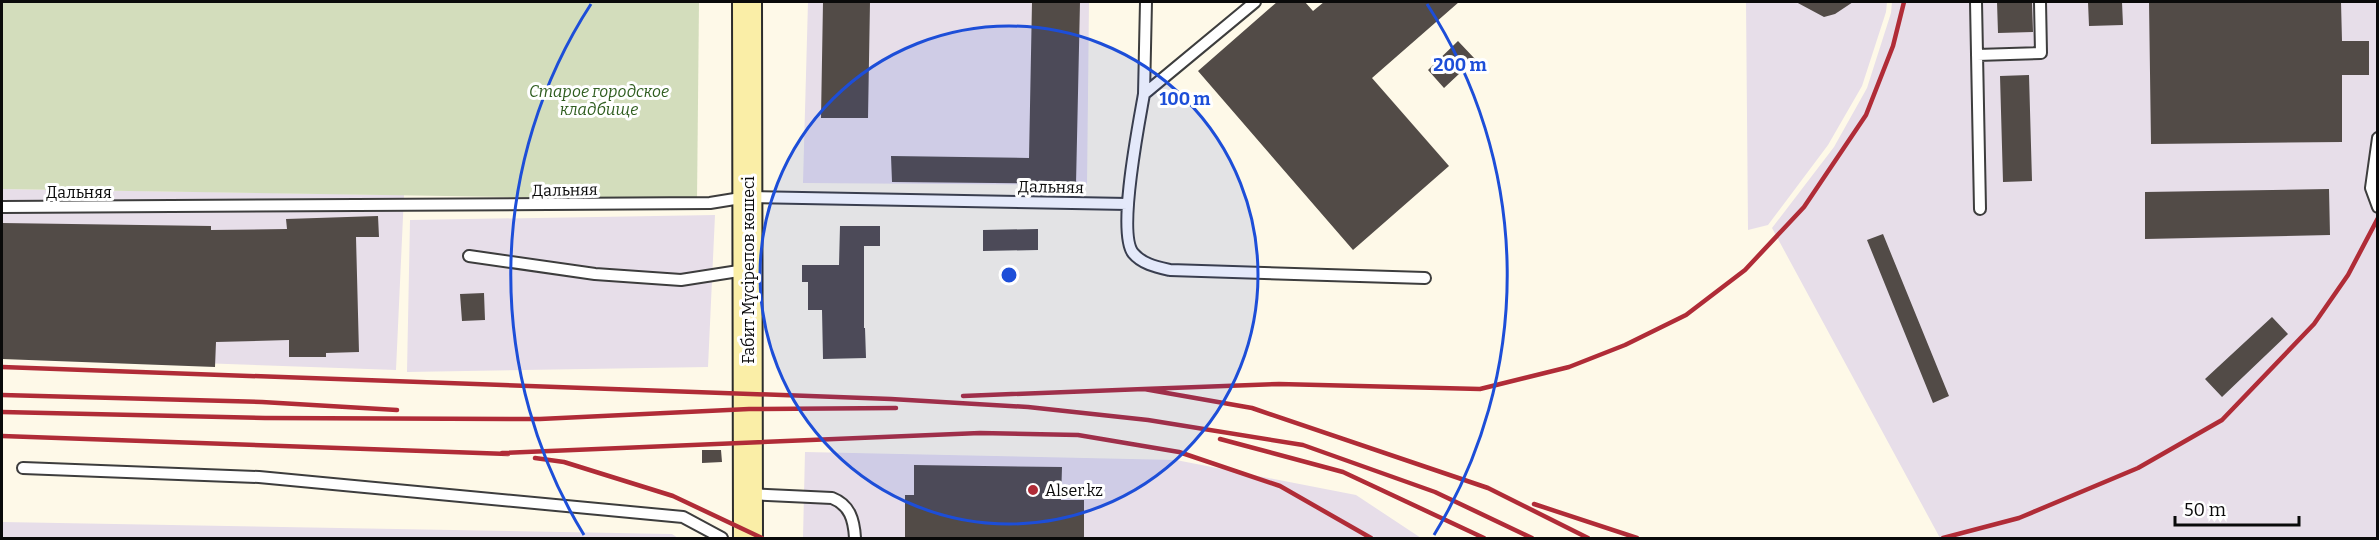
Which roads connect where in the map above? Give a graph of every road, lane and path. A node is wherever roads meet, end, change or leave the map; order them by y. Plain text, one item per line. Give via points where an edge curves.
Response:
1 (747, 2) edge
2 (1146, 2) edge
3 (1255, 2) edge
4 (1977, 2) edge
5 (2040, 2) edge
6 (1977, 55) junction
7 (1144, 94) junction
8 (2378, 138) edge
9 (747, 196) junction
10 (1128, 204) junction
11 (2, 207) edge
12 (2378, 207) edge
13 (1980, 209) dead end
14 (469, 256) dead end
15 (748, 270) junction
16 (1425, 278) dead end
17 (23, 468) dead end
18 (748, 494) junction
19 (722, 538) edge
20 (748, 538) edge
21 (855, 538) edge

1 - 9 main road, Ғабит Мүсірепов көшесі
2 - 7 lane
3 - 7 lane
4 - 6 lane
5 - 6 lane via 2041,53
6 - 13 lane
7 - 10 lane
8 - 12 lane via 2371,188
9 - 10 lane, Дальняя
9 - 11 lane, Дальняя via 710,203
9 - 15 main road, Ғабит Мүсірепов көшесі
10 - 16 lane via 1127,237 1132,251 1156,267
14 - 15 lane via 595,274 681,280
15 - 18 main road, Ғабит Мүсірепов көшесі
17 - 19 lane via 259,477 683,517
18 - 20 main road, Ғабит Мүсірепов көшесі
18 - 21 lane via 841,501 853,518

